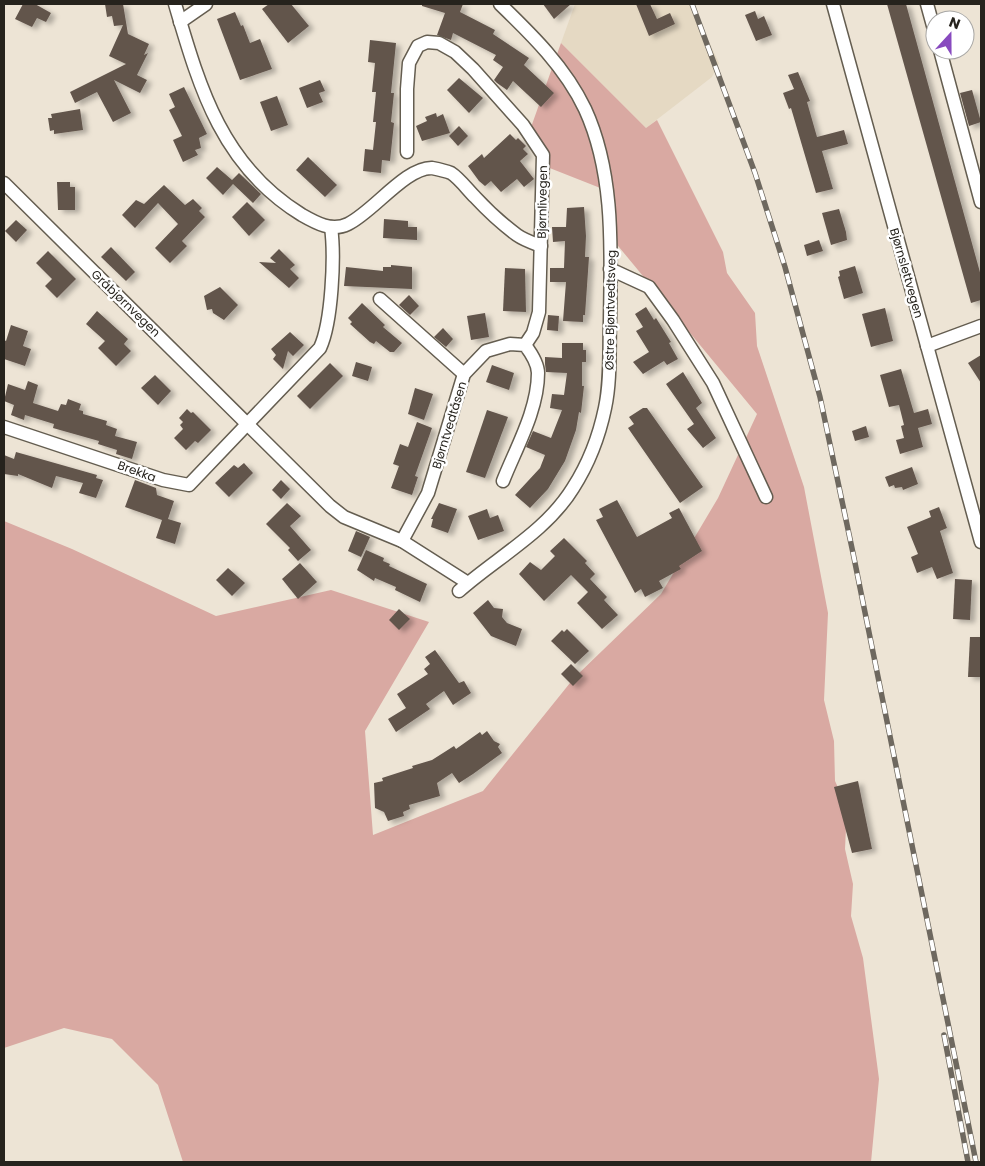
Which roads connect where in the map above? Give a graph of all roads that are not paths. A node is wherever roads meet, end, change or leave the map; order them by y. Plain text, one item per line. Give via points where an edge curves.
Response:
1 (175, 4) edge
2 (206, 4) edge
3 (500, 4) edge
4 (833, 4) edge
5 (180, 22) junction
6 (943, 60) edge
7 (407, 152) dead end
8 (4, 183) edge
9 (981, 202) edge
10 (331, 228) junction
11 (541, 246) junction
12 (610, 269) junction
13 (380, 299) dead end
14 (981, 326) edge
15 (525, 345) junction
16 (927, 346) junction
17 (464, 374) junction
18 (249, 423) junction
19 (4, 427) edge
20 (503, 481) dead end
21 (766, 497) dead end
22 (402, 541) junction
23 (981, 542) edge

1 - 5 street
2 - 5 street
3 - 12 street, Østre Bjøntvedtsveg via 556,63 585,109 602,163
4 - 16 street, Bjørnslettvegen
5 - 10 street via 193,65 227,143 251,174 284,203
6 - 9 street
7 - 11 street, Bjørnlivegen via 409,63 418,46 427,42 439,43 455,52 473,69 523,125 543,155
8 - 18 street, Gråbjørnvegen
10 - 11 street, Bjørnlivegen via 346,225 363,215 414,173 431,168 451,174 519,236
10 - 18 street via 333,256 324,339 311,358
11 - 15 street via 539,312
12 - 21 street via 649,287 673,320 713,383
12 - 22 street, Østre Bjøntvedtsveg via 606,406 593,450 572,490 558,508 492,567 463,587
13 - 17 street
14 - 16 street
15 - 17 street, Bjørntvedtåsen via 510,344 486,351
15 - 20 street via 538,372 525,426
16 - 23 street, Bjørnslettvegen
17 - 22 street, Bjørntvedtåsen via 428,493
18 - 19 street, Brekka via 189,485 163,480
18 - 22 street via 330,506 344,516

